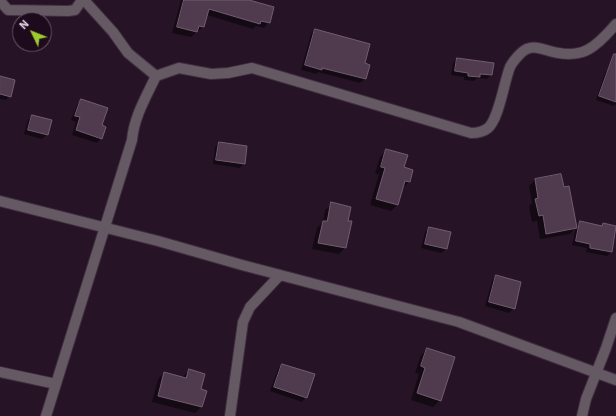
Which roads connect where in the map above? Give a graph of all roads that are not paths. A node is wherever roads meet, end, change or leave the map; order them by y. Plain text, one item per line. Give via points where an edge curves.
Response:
1 (83, 0) edge
2 (0, 1) edge
3 (616, 24) edge
4 (156, 76) junction
5 (0, 201) edge
6 (105, 228) junction
7 (280, 275) junction
8 (616, 318) edge
9 (0, 372) edge
10 (597, 372) junction
11 (616, 380) edge
12 (56, 384) junction
13 (46, 416) edge
14 (230, 416) edge
15 (582, 416) edge

1 - 2 street via 75,10 68,11 8,10
1 - 4 street via 113,32 128,53
3 - 4 street via 589,49 579,53 559,53 537,47 529,47 522,52 510,67 496,114 489,127 480,132 471,133 252,68 211,74 179,68
4 - 6 street via 133,130
5 - 6 street
6 - 7 street
6 - 12 street
7 - 10 street via 459,322
7 - 14 street via 250,307 243,322
8 - 10 street
9 - 12 street
10 - 11 street
10 - 15 street
12 - 13 street

